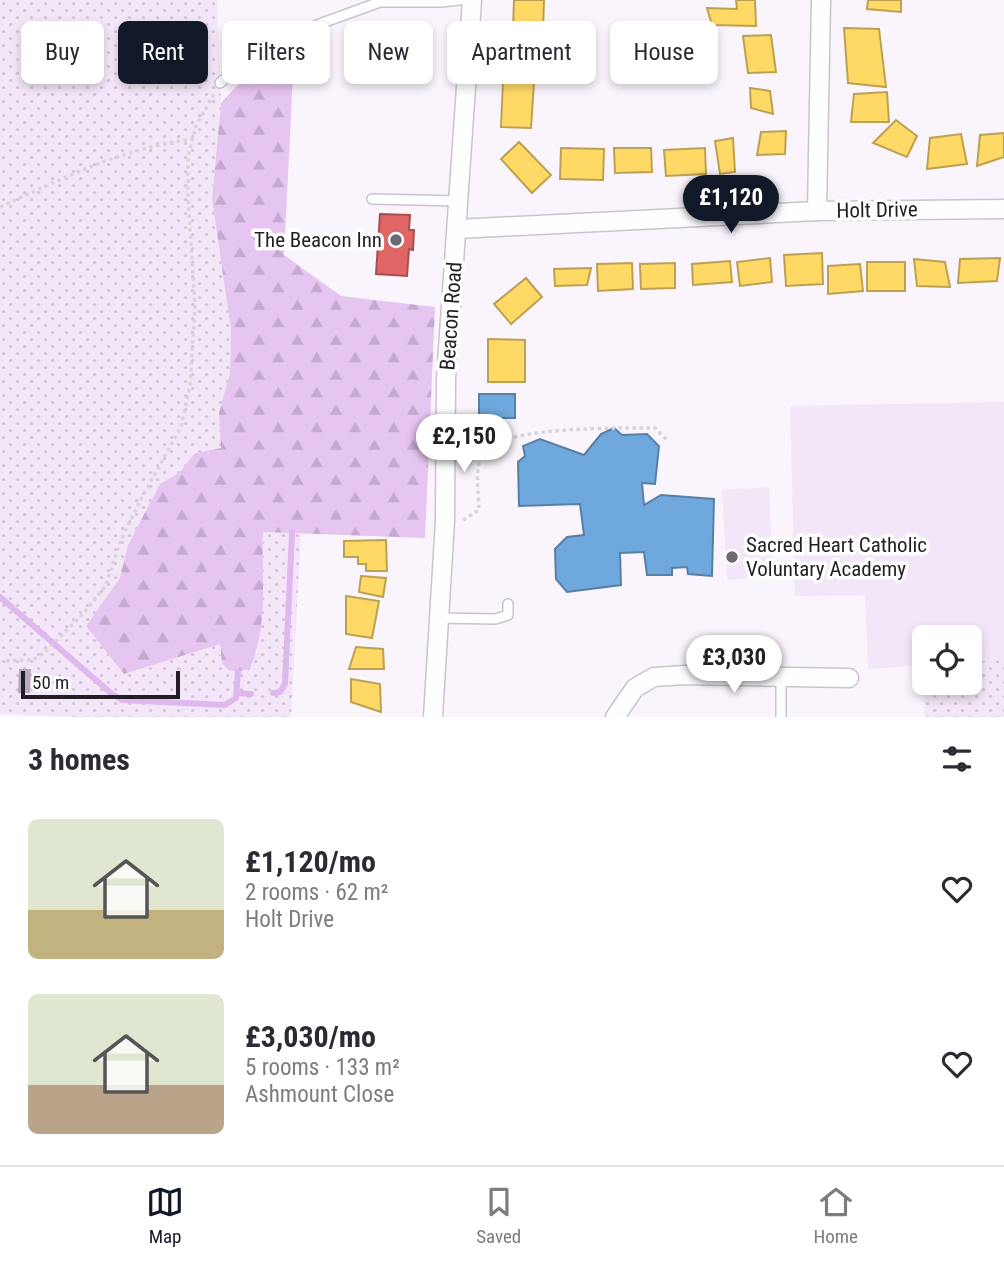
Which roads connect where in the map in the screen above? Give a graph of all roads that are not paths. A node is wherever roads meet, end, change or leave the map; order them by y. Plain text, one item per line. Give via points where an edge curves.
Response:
1 (460, 0) edge
2 (472, 0) edge
3 (821, 0) edge
4 (380, 1) edge
5 (220, 83) road end
6 (372, 199) dead end
7 (459, 201) junction
8 (1004, 209) edge
9 (817, 211) junction
10 (457, 229) junction
11 (508, 604) dead end
12 (439, 618) junction
13 (781, 677) junction
14 (849, 678) dead end
15 (433, 717) edge
16 (615, 717) edge
17 (781, 717) edge

1 - 4 lane
2 - 7 street, Beacon Road
3 - 9 street
4 - 5 lane via 250,57
6 - 7 lane
7 - 10 street, Beacon Road
8 - 9 street, Holt Drive
9 - 10 street, Holt Drive
10 - 12 street, Beacon Road via 446,378
11 - 12 lane via 508,615 495,619
12 - 15 street, Beacon Road
13 - 14 street
13 - 16 street via 654,677 635,688
13 - 17 lane

